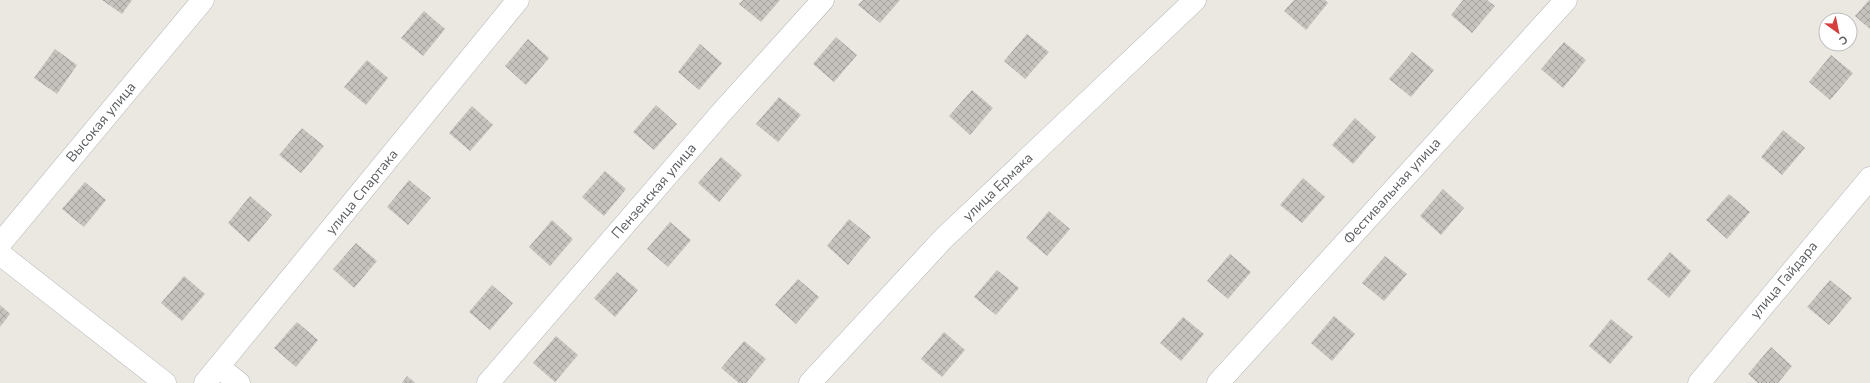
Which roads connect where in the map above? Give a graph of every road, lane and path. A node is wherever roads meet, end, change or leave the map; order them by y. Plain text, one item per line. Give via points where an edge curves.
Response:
1 (203, 0) edge
2 (518, 0) edge
3 (822, 0) edge
4 (1195, 0) edge
5 (1566, 0) edge
6 (1870, 178) edge
7 (0, 244) edge
8 (0, 254) edge
9 (219, 367) junction
10 (165, 383) edge
11 (205, 383) edge
12 (239, 383) edge
13 (488, 383) edge
14 (810, 383) edge
15 (1218, 383) edge
16 (1699, 383) edge

1 - 7 street, Высокая улица
2 - 9 street, улица Спартака
3 - 13 street, Пензенская улица
4 - 14 street, улица Ермака via 943,239
5 - 15 street, Фестивальная улица
6 - 16 street, улица Гайдара
8 - 10 street
9 - 11 street, улица Спартака
9 - 12 street

